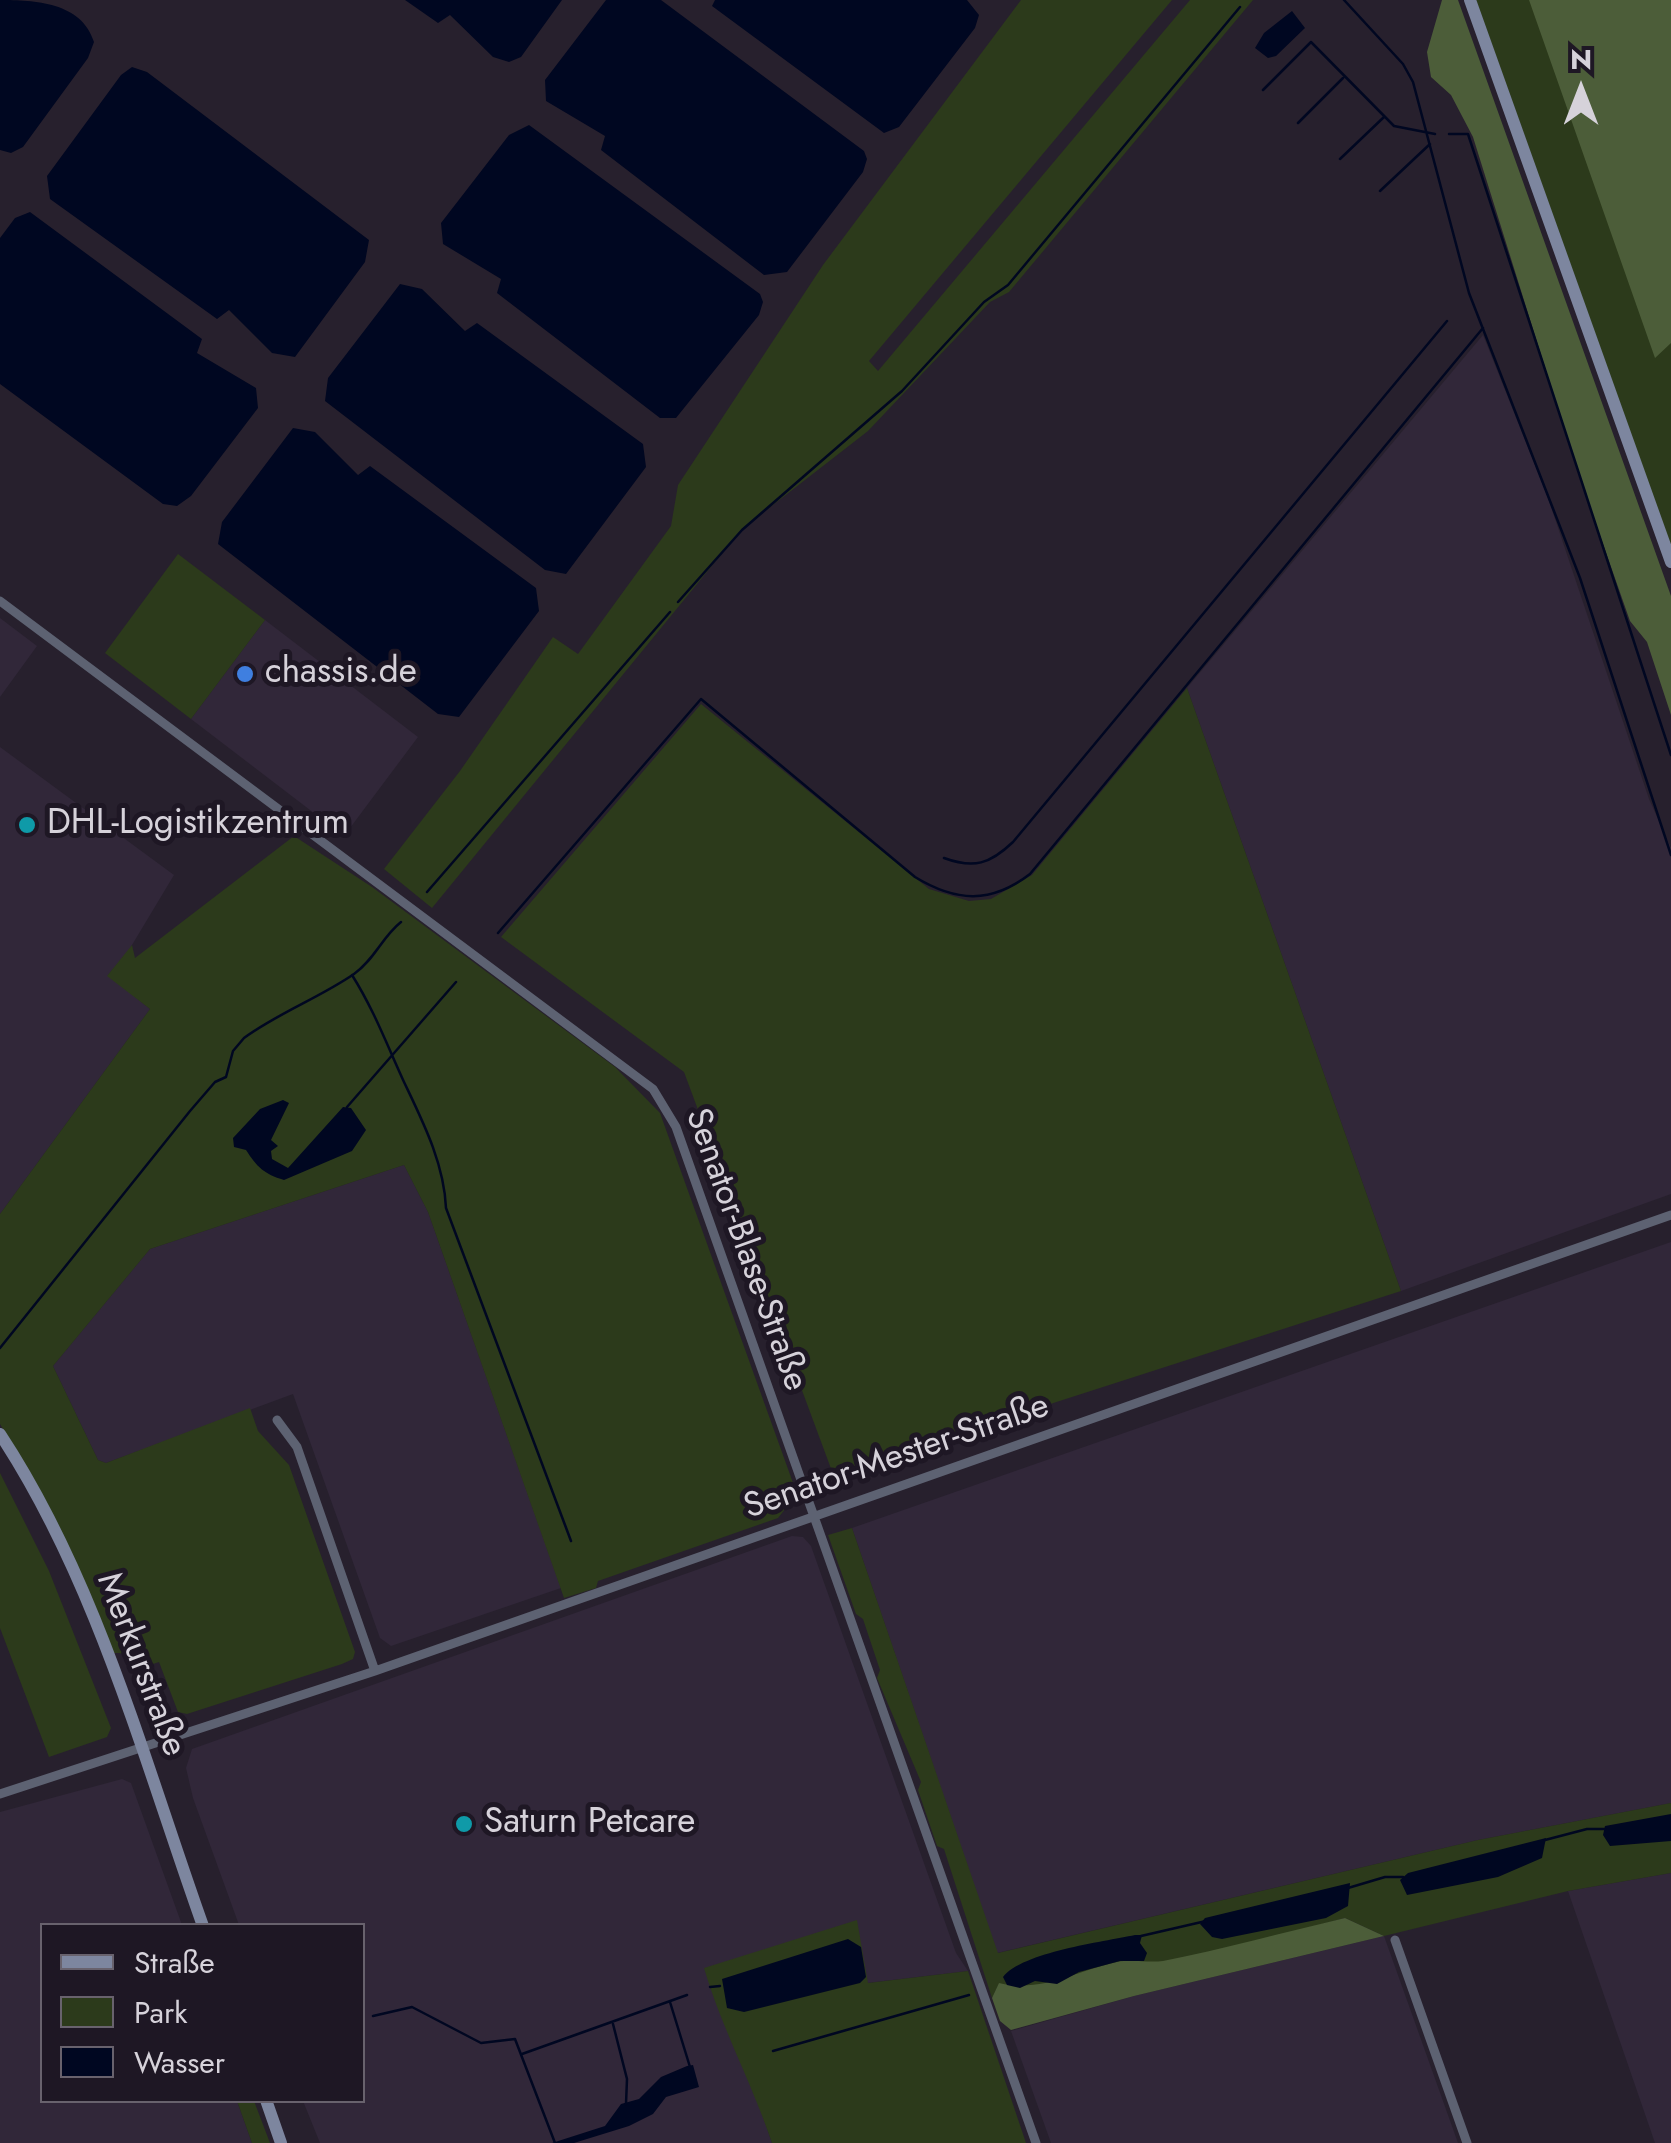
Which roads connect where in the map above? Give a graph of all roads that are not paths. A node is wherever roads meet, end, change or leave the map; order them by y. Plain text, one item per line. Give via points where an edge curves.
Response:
1 (1470, 0) edge
2 (1671, 562) edge
3 (0, 601) edge
4 (1671, 1215) edge
5 (278, 1420) dead end
6 (0, 1434) edge
7 (813, 1517) junction
8 (375, 1671) junction
9 (140, 1749) junction
10 (0, 1794) edge
11 (202, 1923) edge
12 (1394, 1940) dead end
13 (267, 2103) edge
14 (282, 2143) edge
15 (1036, 2143) edge
16 (1467, 2143) edge

1 - 2 street
3 - 7 street, Senator-Blase-Straße via 653,1089 676,1127
4 - 7 street, Senator-Mester-Straße
5 - 8 street via 297,1447
6 - 9 street, Merkurstraße via 70,1564
7 - 8 street, Senator-Mester-Straße
7 - 15 street, Senator-Blase-Straße
8 - 9 street, Senator-Mester-Straße
9 - 10 street, Senator-Mester-Straße
9 - 11 street, Merkurstraße
12 - 16 street
13 - 14 street

